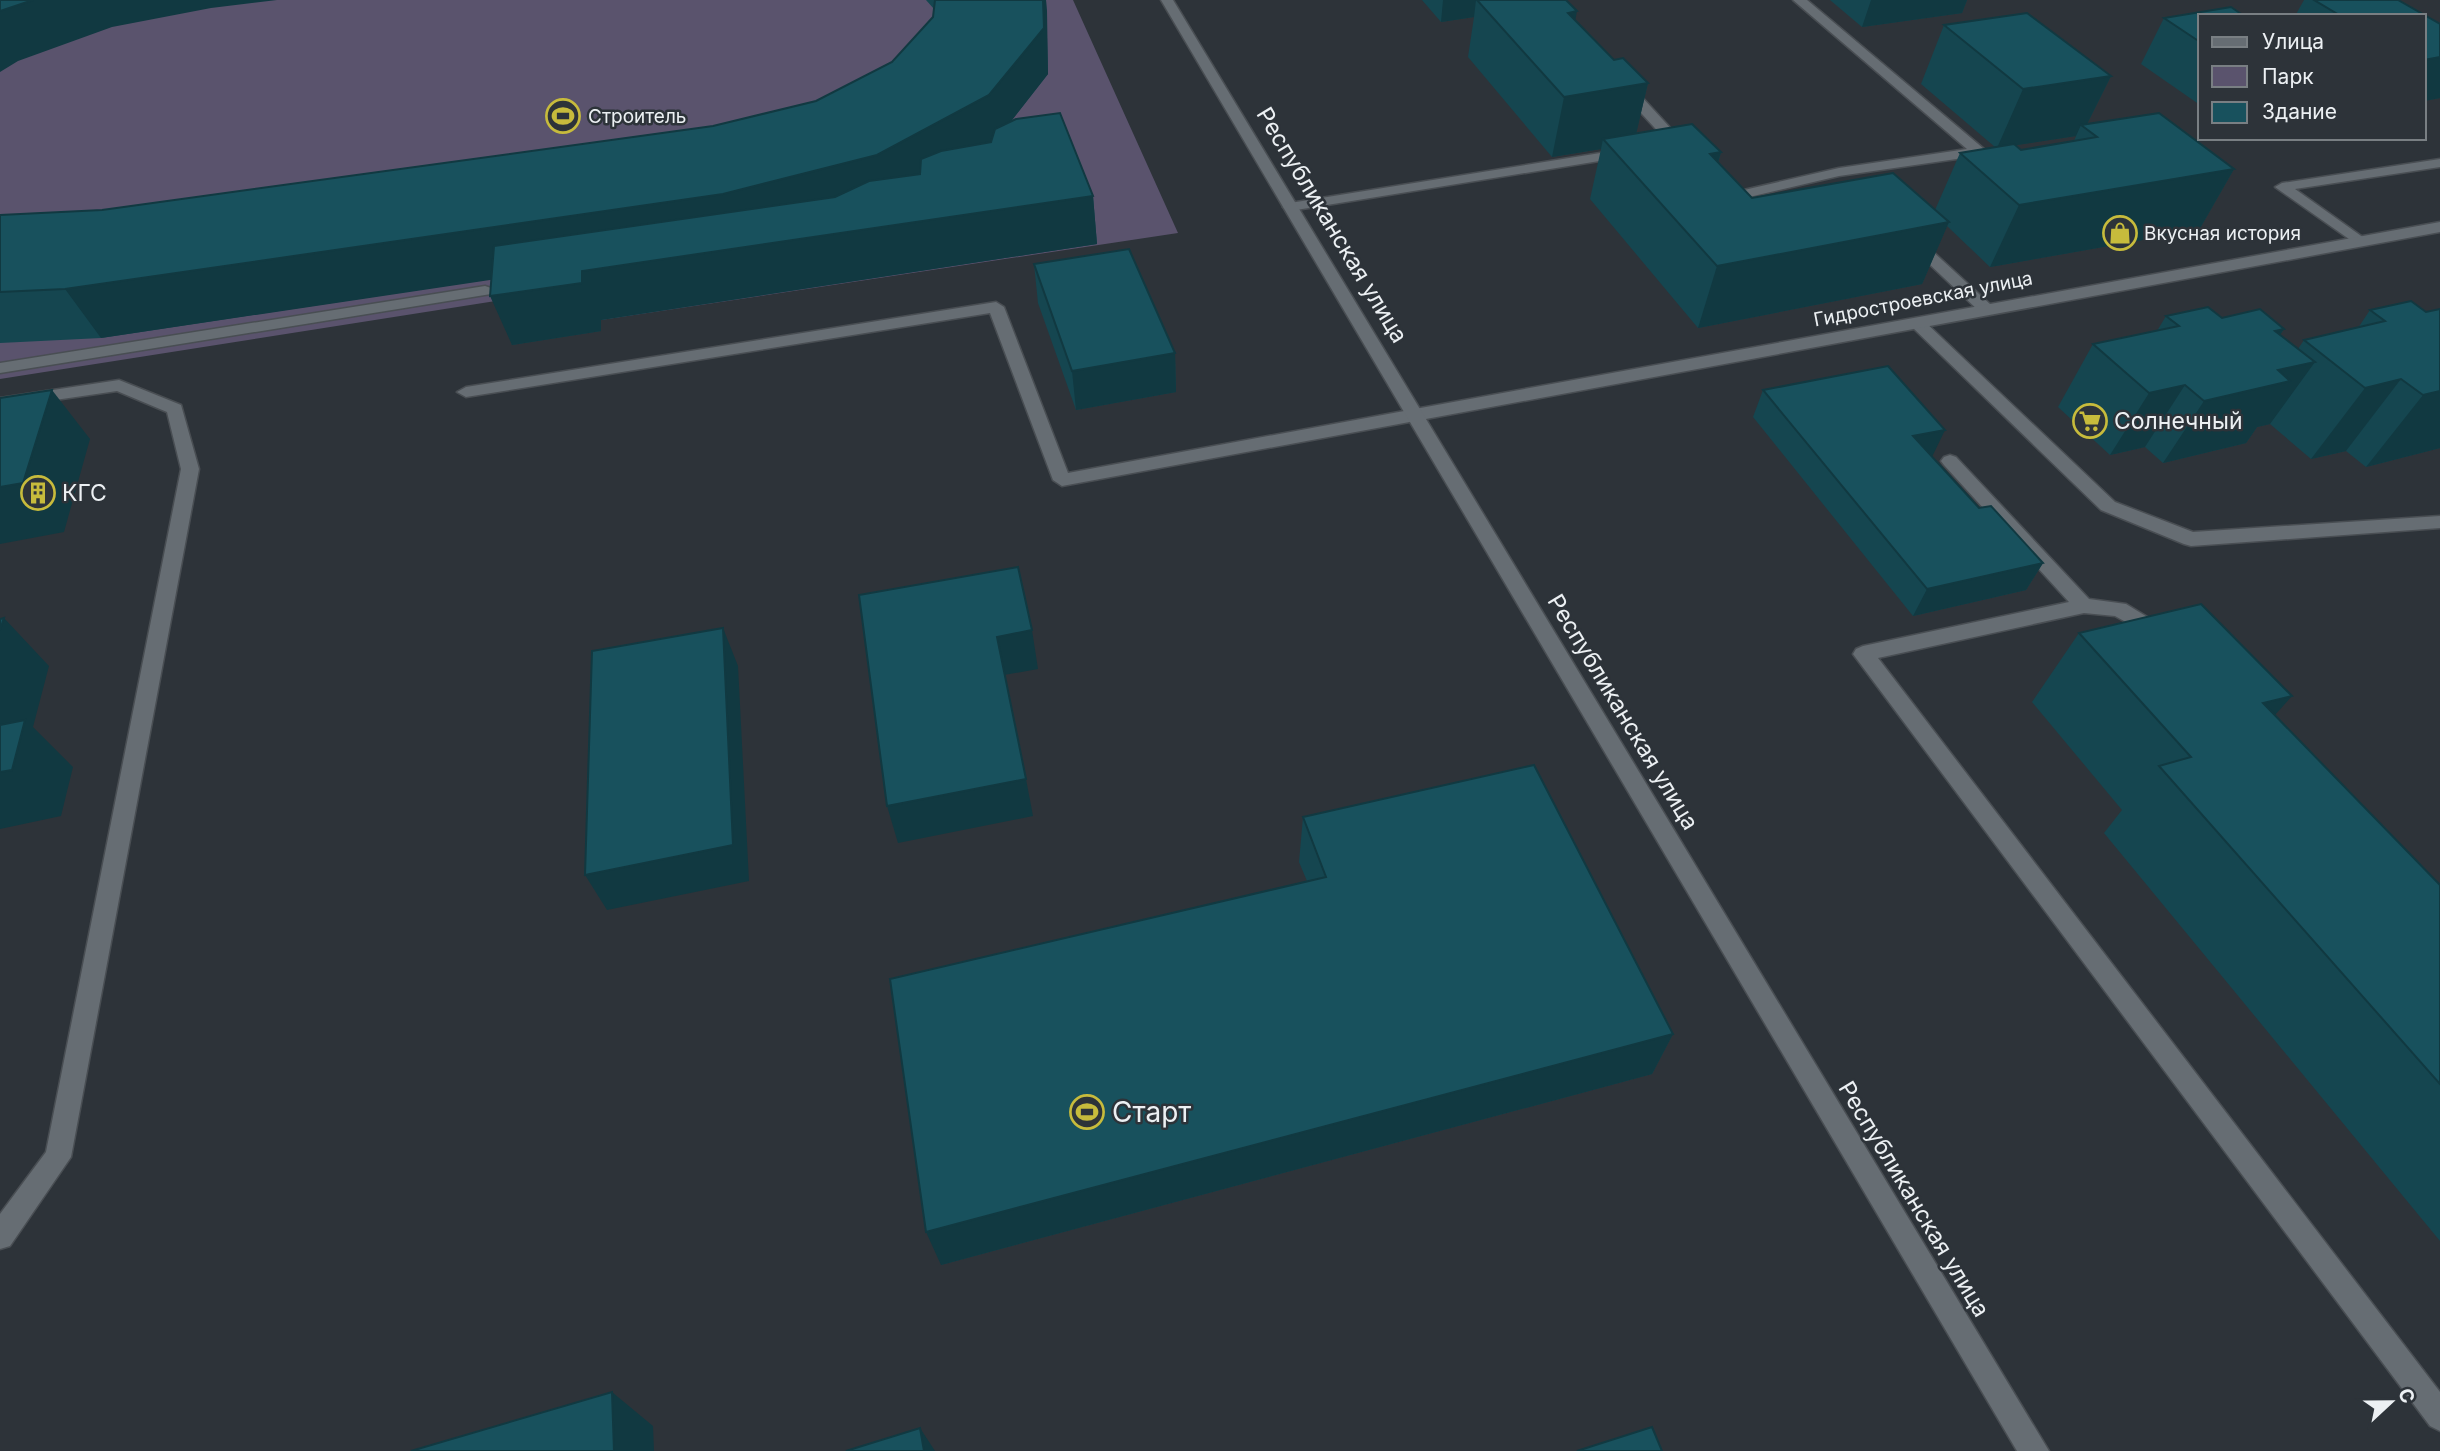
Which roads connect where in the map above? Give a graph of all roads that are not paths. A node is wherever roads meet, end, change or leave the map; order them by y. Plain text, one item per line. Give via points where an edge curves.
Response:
1 (1167, 0) edge
2 (1799, 0) edge
3 (1616, 77) edge
4 (1639, 151) edge
5 (1695, 163) edge
6 (2440, 163) edge
7 (1839, 172) junction
8 (1711, 180) edge
9 (1859, 190) edge
10 (1290, 207) junction
11 (1898, 226) edge
12 (2440, 227) edge
13 (2359, 241) junction
14 (485, 291) dead end
15 (1984, 308) junction
16 (1917, 323) junction
17 (0, 368) edge
18 (466, 393) dead end
19 (0, 403) edge
20 (1415, 415) junction
21 (1950, 461) dead end
22 (2440, 522) edge
23 (2084, 606) junction
24 (2177, 652) edge
25 (0, 1236) edge
26 (2440, 1416) edge
27 (2034, 1451) edge

1 - 10 street, Республиканская улица
2 - 7 street via 1979,152
3 - 5 street via 1672,146
4 - 10 street
6 - 13 street via 2282,187
7 - 8 street via 1728,198
7 - 9 street
10 - 20 street, Республиканская улица
11 - 15 street
12 - 13 street, Гидростроевская улица
13 - 15 street, Гидростроевская улица
14 - 17 street
15 - 16 street, Гидростроевская улица
16 - 20 street, Гидростроевская улица
16 - 22 street via 2108,506 2191,539
18 - 20 street, Гидростроевская улица via 996,306 1062,480
19 - 25 street via 119,385 175,410 190,469 58,1157
20 - 27 street, Республиканская улица
21 - 23 street
23 - 24 street via 2119,608 2158,633
23 - 26 street via 1863,654

